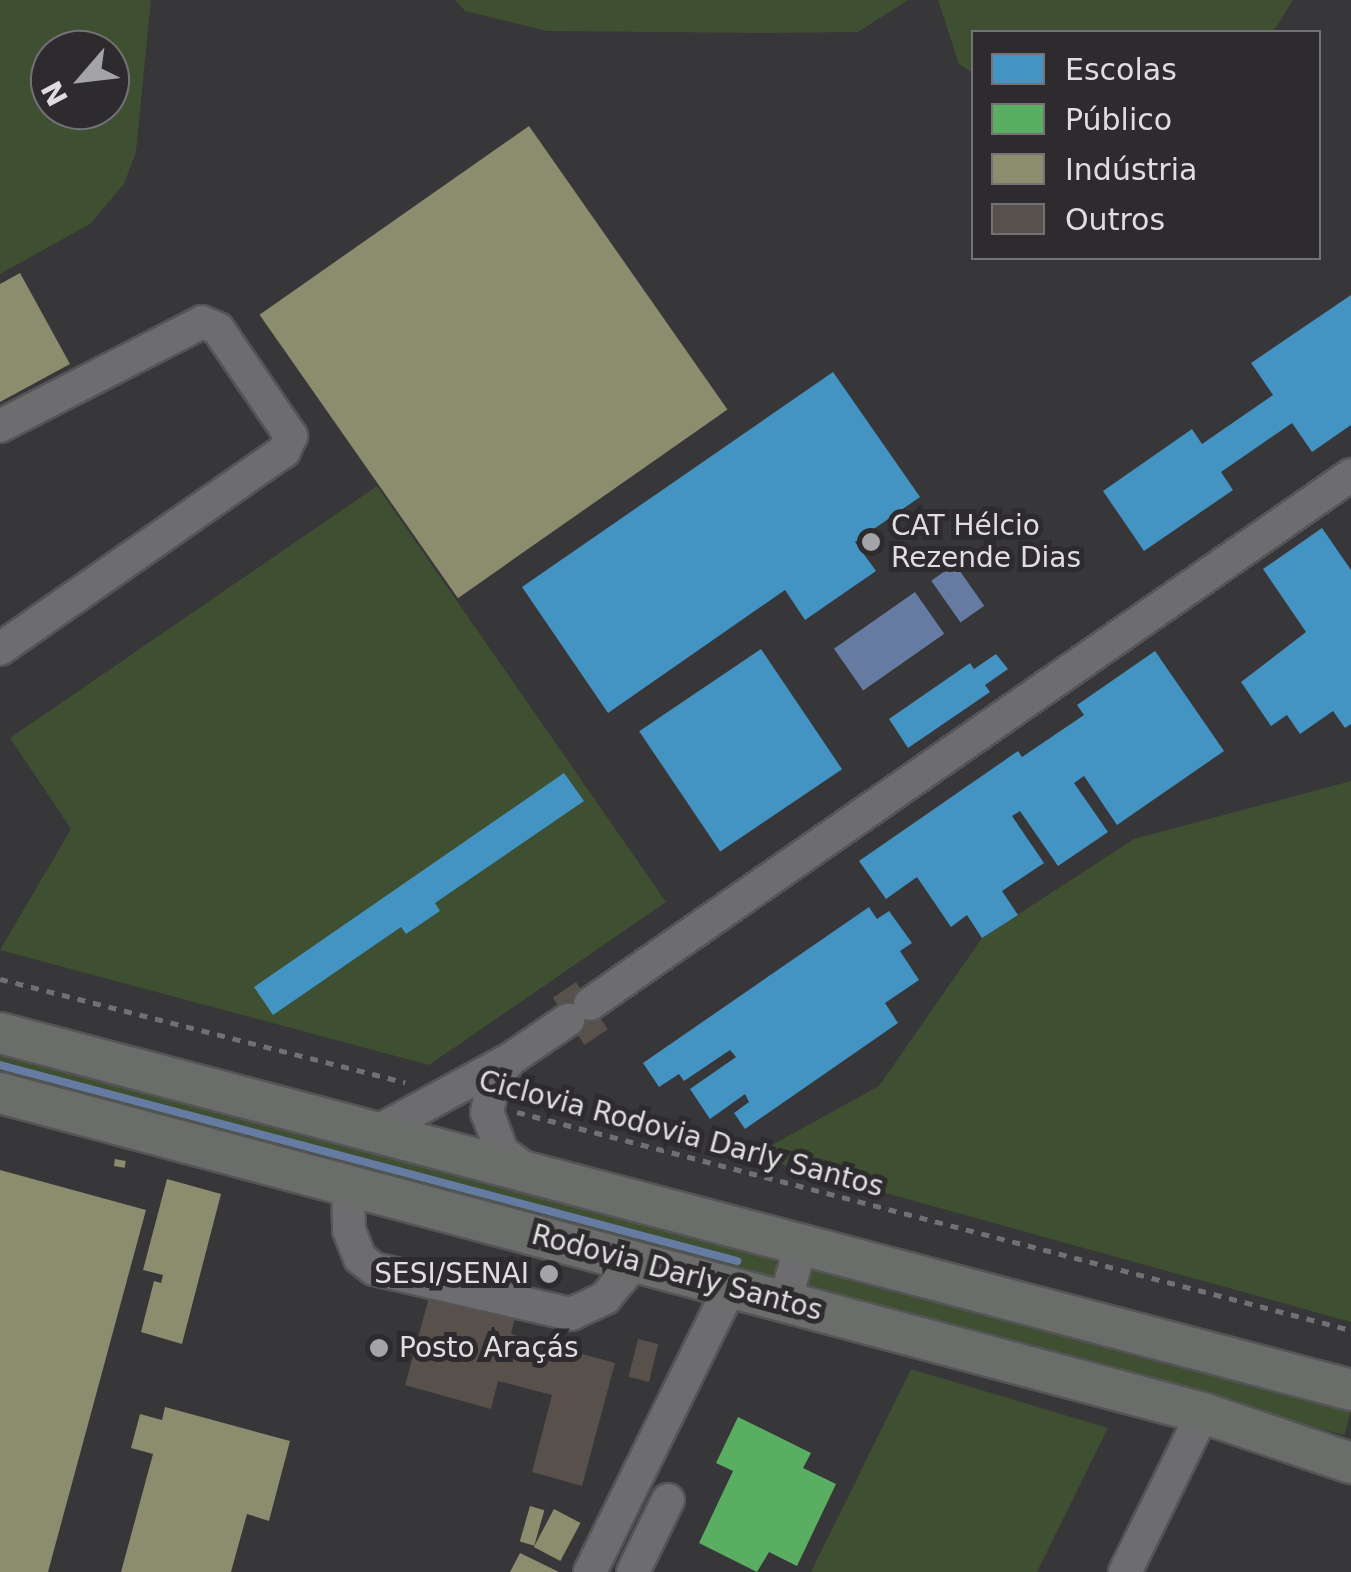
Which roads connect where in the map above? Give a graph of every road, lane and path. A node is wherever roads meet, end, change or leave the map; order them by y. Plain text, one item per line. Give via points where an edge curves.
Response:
1 (0, 426) edge
2 (1351, 474) edge
3 (0, 649) edge
4 (0, 979) edge
5 (6, 1032) edge
6 (512, 1058) junction
7 (0, 1093) edge
8 (447, 1094) junction
9 (488, 1104) junction
10 (380, 1130) junction
11 (524, 1168) junction
12 (348, 1184) junction
13 (801, 1244) junction
14 (635, 1262) junction
15 (730, 1288) junction
16 (785, 1302) junction
17 (1351, 1330) edge
18 (1351, 1390) edge
19 (1203, 1413) junction
20 (1351, 1464) edge
21 (668, 1500) dead end
22 (596, 1561) edge
23 (637, 1570) edge
24 (1125, 1572) edge

1 - 3 lane via 202,322 218,329 290,436 284,451
2 - 6 lane
4 - 8 path, Ciclovia Rodovia Darly Santos
5 - 10 main road
6 - 8 lane
6 - 9 lane via 493,1082
7 - 12 main road, Rodovia Darly Santos
8 - 10 lane
9 - 11 lane via 495,1140
9 - 17 path, Ciclovia Rodovia Darly Santos
10 - 11 main road
11 - 13 main road
12 - 14 main road, Rodovia Darly Santos
12 - 14 lane via 354,1248 374,1269 571,1314 605,1298
13 - 16 lane
13 - 18 main road
14 - 15 main road, Rodovia Darly Santos
15 - 16 main road, Rodovia Darly Santos
15 - 22 lane
16 - 19 main road, Rodovia Darly Santos
19 - 20 main road, Rodovia Darly Santos
19 - 24 lane
21 - 23 lane
22 - 23 lane

